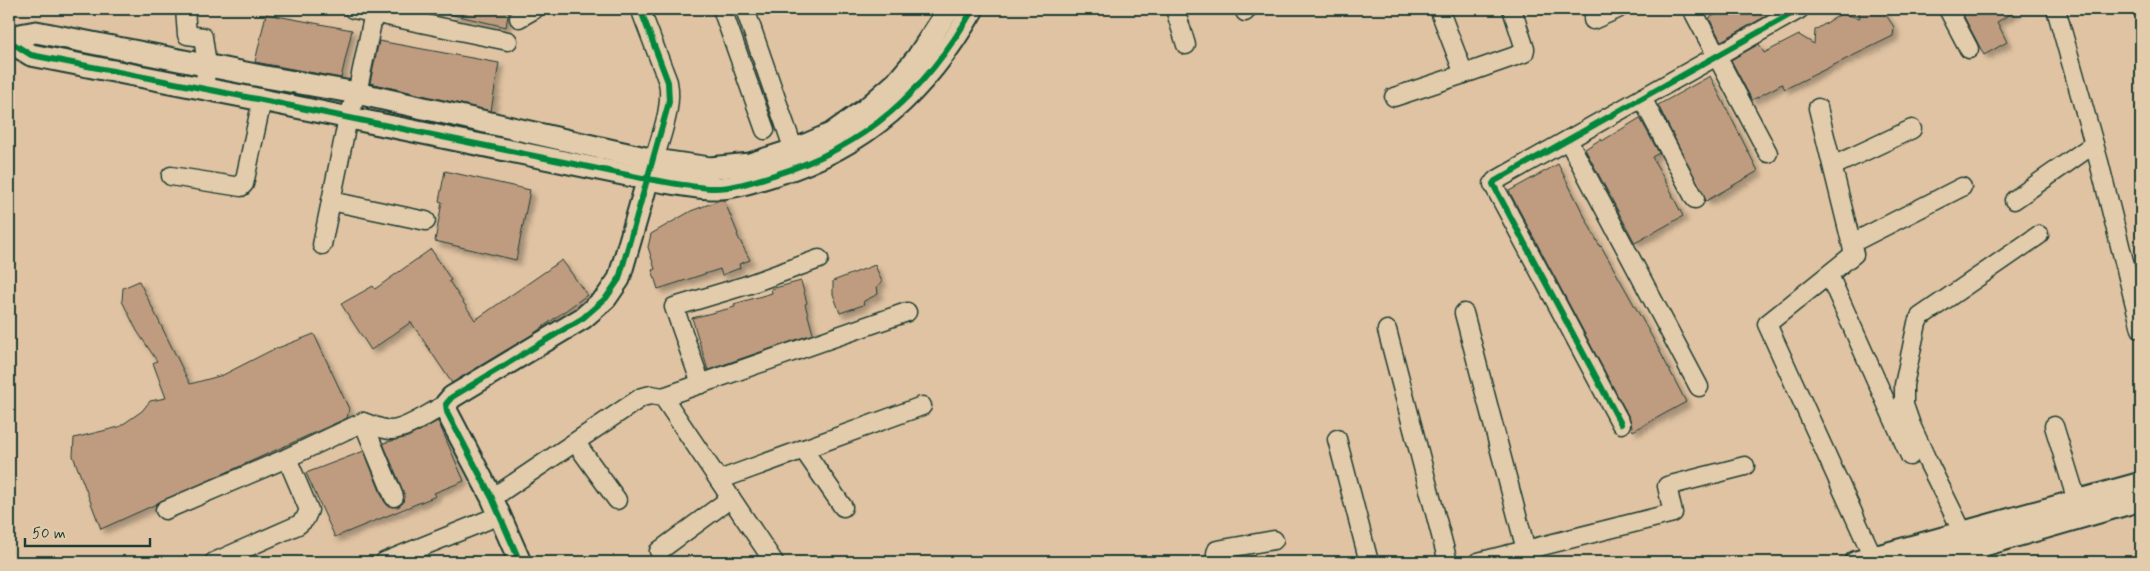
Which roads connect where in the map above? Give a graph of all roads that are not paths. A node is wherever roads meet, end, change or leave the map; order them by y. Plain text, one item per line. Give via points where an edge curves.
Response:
1 (184, 9) edge
2 (353, 9) edge
3 (535, 9) edge
4 (642, 9) edge
5 (722, 9) edge
6 (745, 9) edge
7 (949, 9) edge
8 (972, 9) edge
9 (1175, 9) edge
10 (1439, 9) edge
11 (1512, 9) edge
12 (1618, 9) edge
13 (1692, 9) edge
14 (1800, 9) edge
15 (1948, 9) edge
16 (2056, 9) edge
17 (374, 13) junction
18 (519, 18) dead end
19 (1593, 20) dead end
20 (9, 37) edge
21 (9, 41) edge
22 (508, 41) dead end
23 (1186, 45) dead end
24 (1970, 49) dead end
25 (1717, 56) junction
26 (207, 64) junction
27 (1464, 74) junction
28 (204, 90) junction
29 (357, 93) junction
30 (1394, 98) dead end
31 (1642, 98) junction
32 (262, 100) junction
33 (1818, 108) dead end
34 (348, 118) junction
35 (1912, 129) dead end
36 (765, 130) dead end
37 (1568, 140) junction
38 (2094, 144) junction
39 (1768, 154) dead end
40 (797, 159) junction
41 (1833, 166) junction
42 (651, 169) junction
43 (171, 176) dead end
44 (1962, 188) dead end
45 (1695, 199) dead end
46 (2014, 200) dead end
47 (332, 201) junction
48 (426, 220) dead end
49 (2039, 235) dead end
50 (1852, 243) junction
51 (322, 245) dead end
52 (819, 259) dead end
53 (2133, 265) edge
54 (1828, 275) junction
55 (907, 312) dead end
56 (1464, 312) dead end
57 (2141, 329) edge
58 (1386, 330) dead end
59 (701, 384) junction
60 (1699, 387) dead end
61 (663, 397) junction
62 (446, 404) junction
63 (922, 406) dead end
64 (363, 422) junction
65 (1621, 424) dead end
66 (2054, 426) dead end
67 (1337, 439) dead end
68 (576, 443) junction
69 (803, 449) junction
70 (1910, 456) dead end
71 (287, 458) junction
72 (1745, 466) dead end
73 (719, 480) junction
74 (2141, 483) edge
75 (394, 497) dead end
76 (731, 498) junction
77 (617, 500) dead end
78 (2141, 500) edge
79 (2077, 501) junction
80 (496, 506) junction
81 (843, 507) dead end
82 (165, 510) dead end
83 (1274, 540) dead end
84 (1972, 548) edge
85 (1526, 550) junction
86 (659, 551) dead end
87 (1498, 560) edge
88 (1864, 560) edge
89 (214, 562) edge
90 (384, 562) edge
91 (520, 562) edge
92 (774, 562) edge
93 (1216, 562) edge
94 (1369, 562) edge
95 (1448, 562) edge
96 (1478, 562) edge
97 (1925, 562) edge

1 - 26 street via 187,35 203,37
2 - 17 street
3 - 18 street
4 - 42 street via 670,92
5 - 36 street
6 - 40 street
7 - 40 street via 917,58 896,83
8 - 40 street via 953,43 900,105 840,147
9 - 23 street
10 - 27 street
11 - 27 street via 1524,53
12 - 19 street
13 - 25 street
14 - 25 street
15 - 24 street
16 - 38 street
17 - 22 street
17 - 29 street
20 - 26 street via 36,32
21 - 28 street via 31,55
25 - 31 street
25 - 39 street
26 - 28 street
26 - 29 street via 266,78
27 - 30 street
28 - 32 street
29 - 34 street
29 - 42 street
31 - 37 street
31 - 45 street
32 - 34 street
32 - 43 street via 241,187
33 - 41 street
34 - 42 street
34 - 47 street
35 - 41 street
37 - 60 street
37 - 65 street via 1493,184
38 - 46 street
38 - 53 street
40 - 42 street via 710,168
41 - 50 street
42 - 62 street via 619,280 606,298 583,318 452,397
44 - 50 street
47 - 48 street
47 - 51 street
49 - 84 street via 1920,317 1917,323 1904,385 1904,404 1910,425
50 - 54 street via 1853,256
52 - 59 street via 674,308
53 - 57 street
54 - 70 street
54 - 88 street via 1767,324
55 - 59 street
56 - 85 street
58 - 95 street
59 - 61 street
61 - 68 street via 642,397
61 - 73 street
62 - 64 street via 393,430
62 - 80 street via 447,412
63 - 69 street
64 - 71 street
64 - 75 street
66 - 79 street
67 - 94 street
68 - 77 street
68 - 80 street
69 - 73 street
69 - 81 street
71 - 82 street
71 - 89 street via 309,510 305,519
72 - 85 street via 1667,486 1672,513
73 - 76 street
74 - 79 street
76 - 86 street
76 - 92 street
78 - 84 street
79 - 84 street
80 - 90 street
80 - 91 street
83 - 93 street via 1217,550
84 - 88 street
84 - 97 street
85 - 87 street
87 - 96 street

